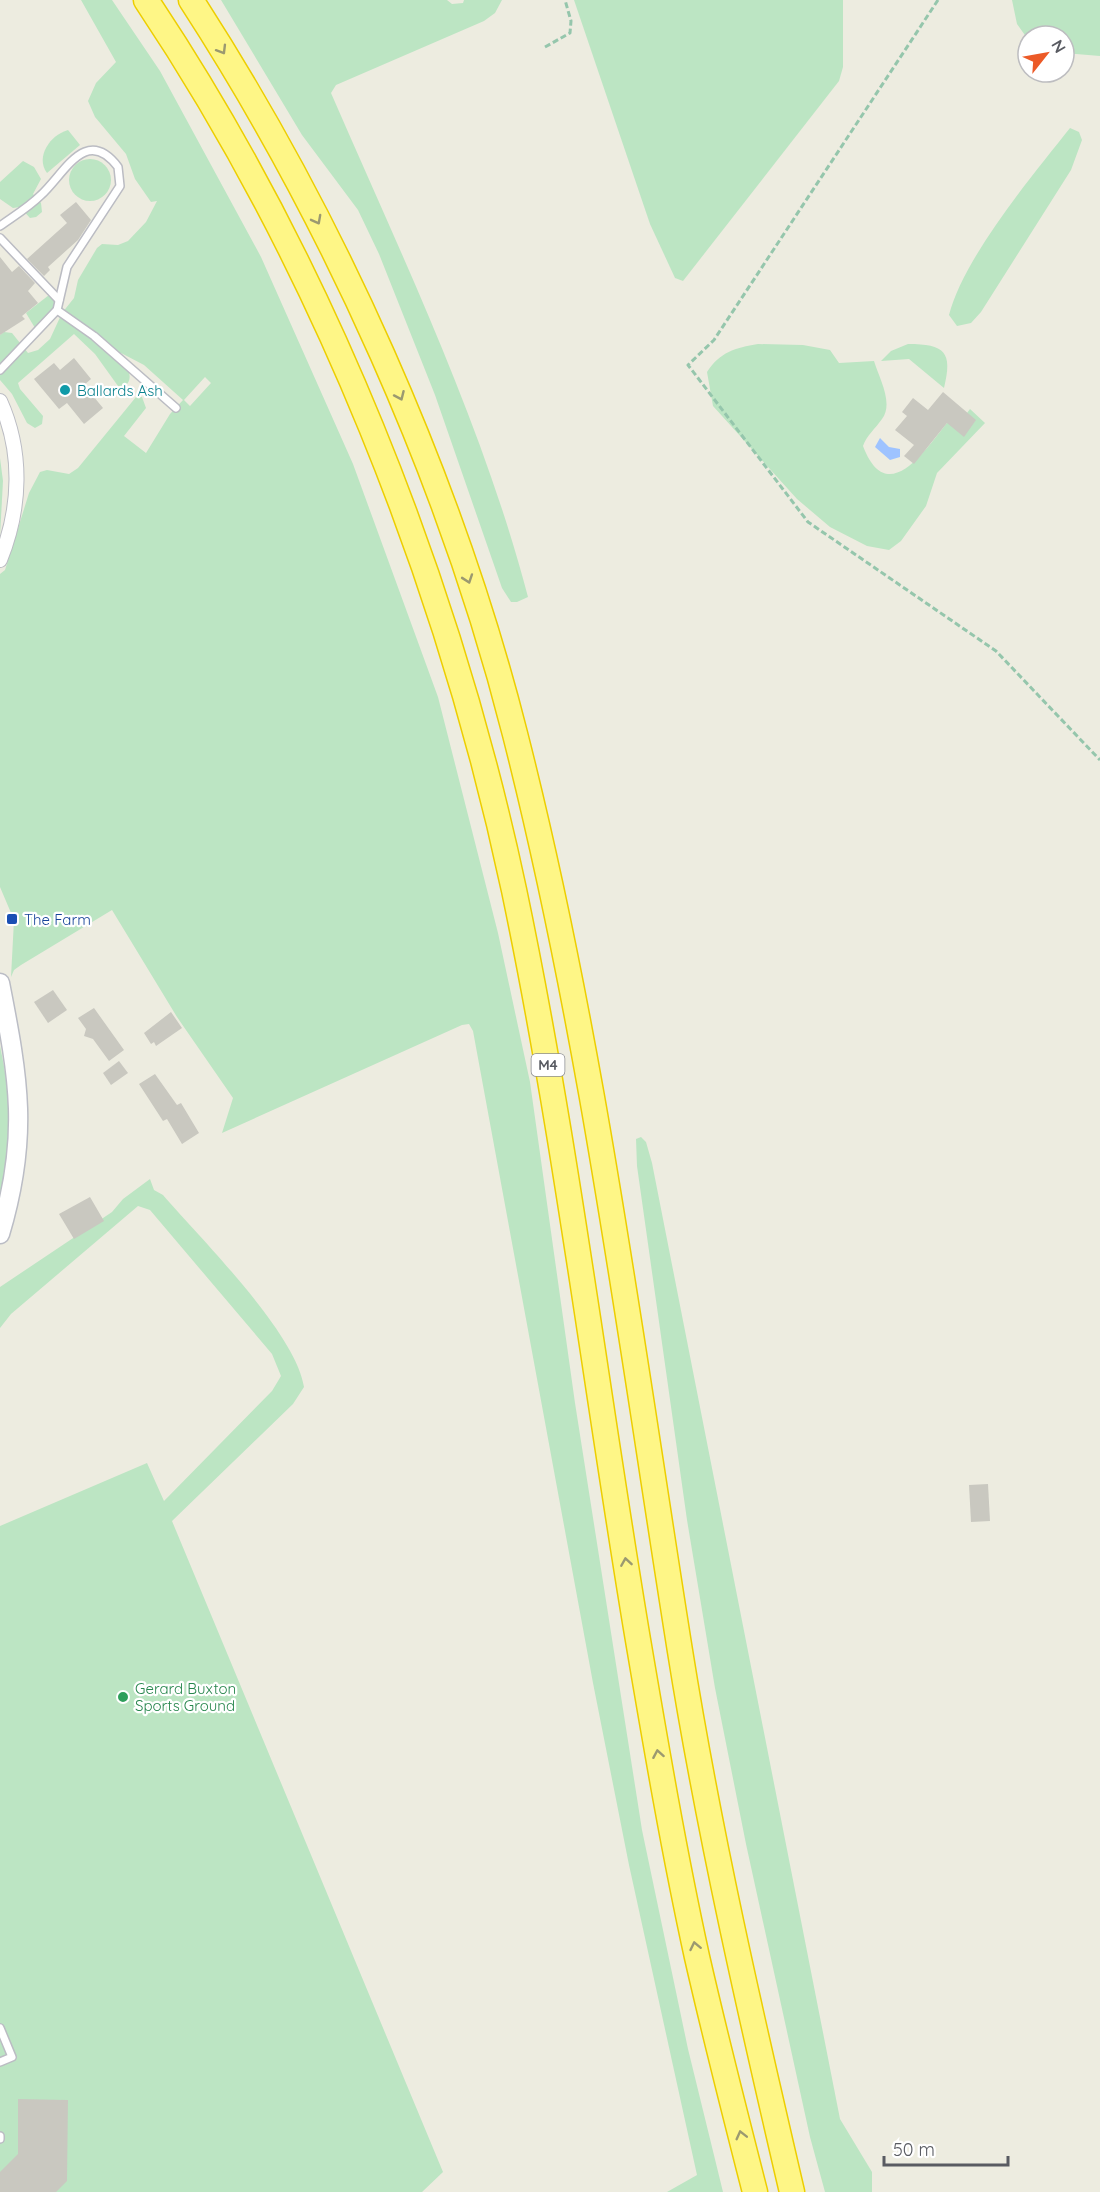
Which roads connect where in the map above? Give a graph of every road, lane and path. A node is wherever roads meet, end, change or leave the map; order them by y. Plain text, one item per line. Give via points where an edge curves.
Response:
1 (146, 0) edge
2 (191, 0) edge
3 (565, 0) edge
4 (938, 0) edge
5 (545, 47) dead end
6 (0, 226) edge
7 (0, 238) edge
8 (59, 300) junction
9 (57, 310) junction
10 (0, 370) edge
11 (0, 401) edge
12 (176, 408) dead end
13 (0, 560) edge
14 (1100, 760) edge
15 (0, 983) edge
16 (0, 1234) edge
17 (0, 2028) edge
18 (0, 2062) edge
19 (755, 2192) edge
20 (792, 2192) edge

19 -> 1 highway, M4 via 672,1837 566,1166 512,884 464,693 417,549 324,317 193,74
2 -> 20 highway, M4 via 258,110 336,255 402,400 454,539 514,731 550,881 608,1183 707,1810
3 - 5 path via 570,33
4 - 14 path via 714,340 688,364 808,522 996,651
6 - 8 lane via 39,198 74,158 91,150 111,157 118,167 120,186 67,267
7 - 8 lane
8 - 9 lane
9 - 10 lane
9 - 12 lane via 94,336
11 - 13 street via 13,438 18,473 12,524
15 - 16 main road via 15,1062 20,1120 13,1187
17 - 18 lane via 12,2057

